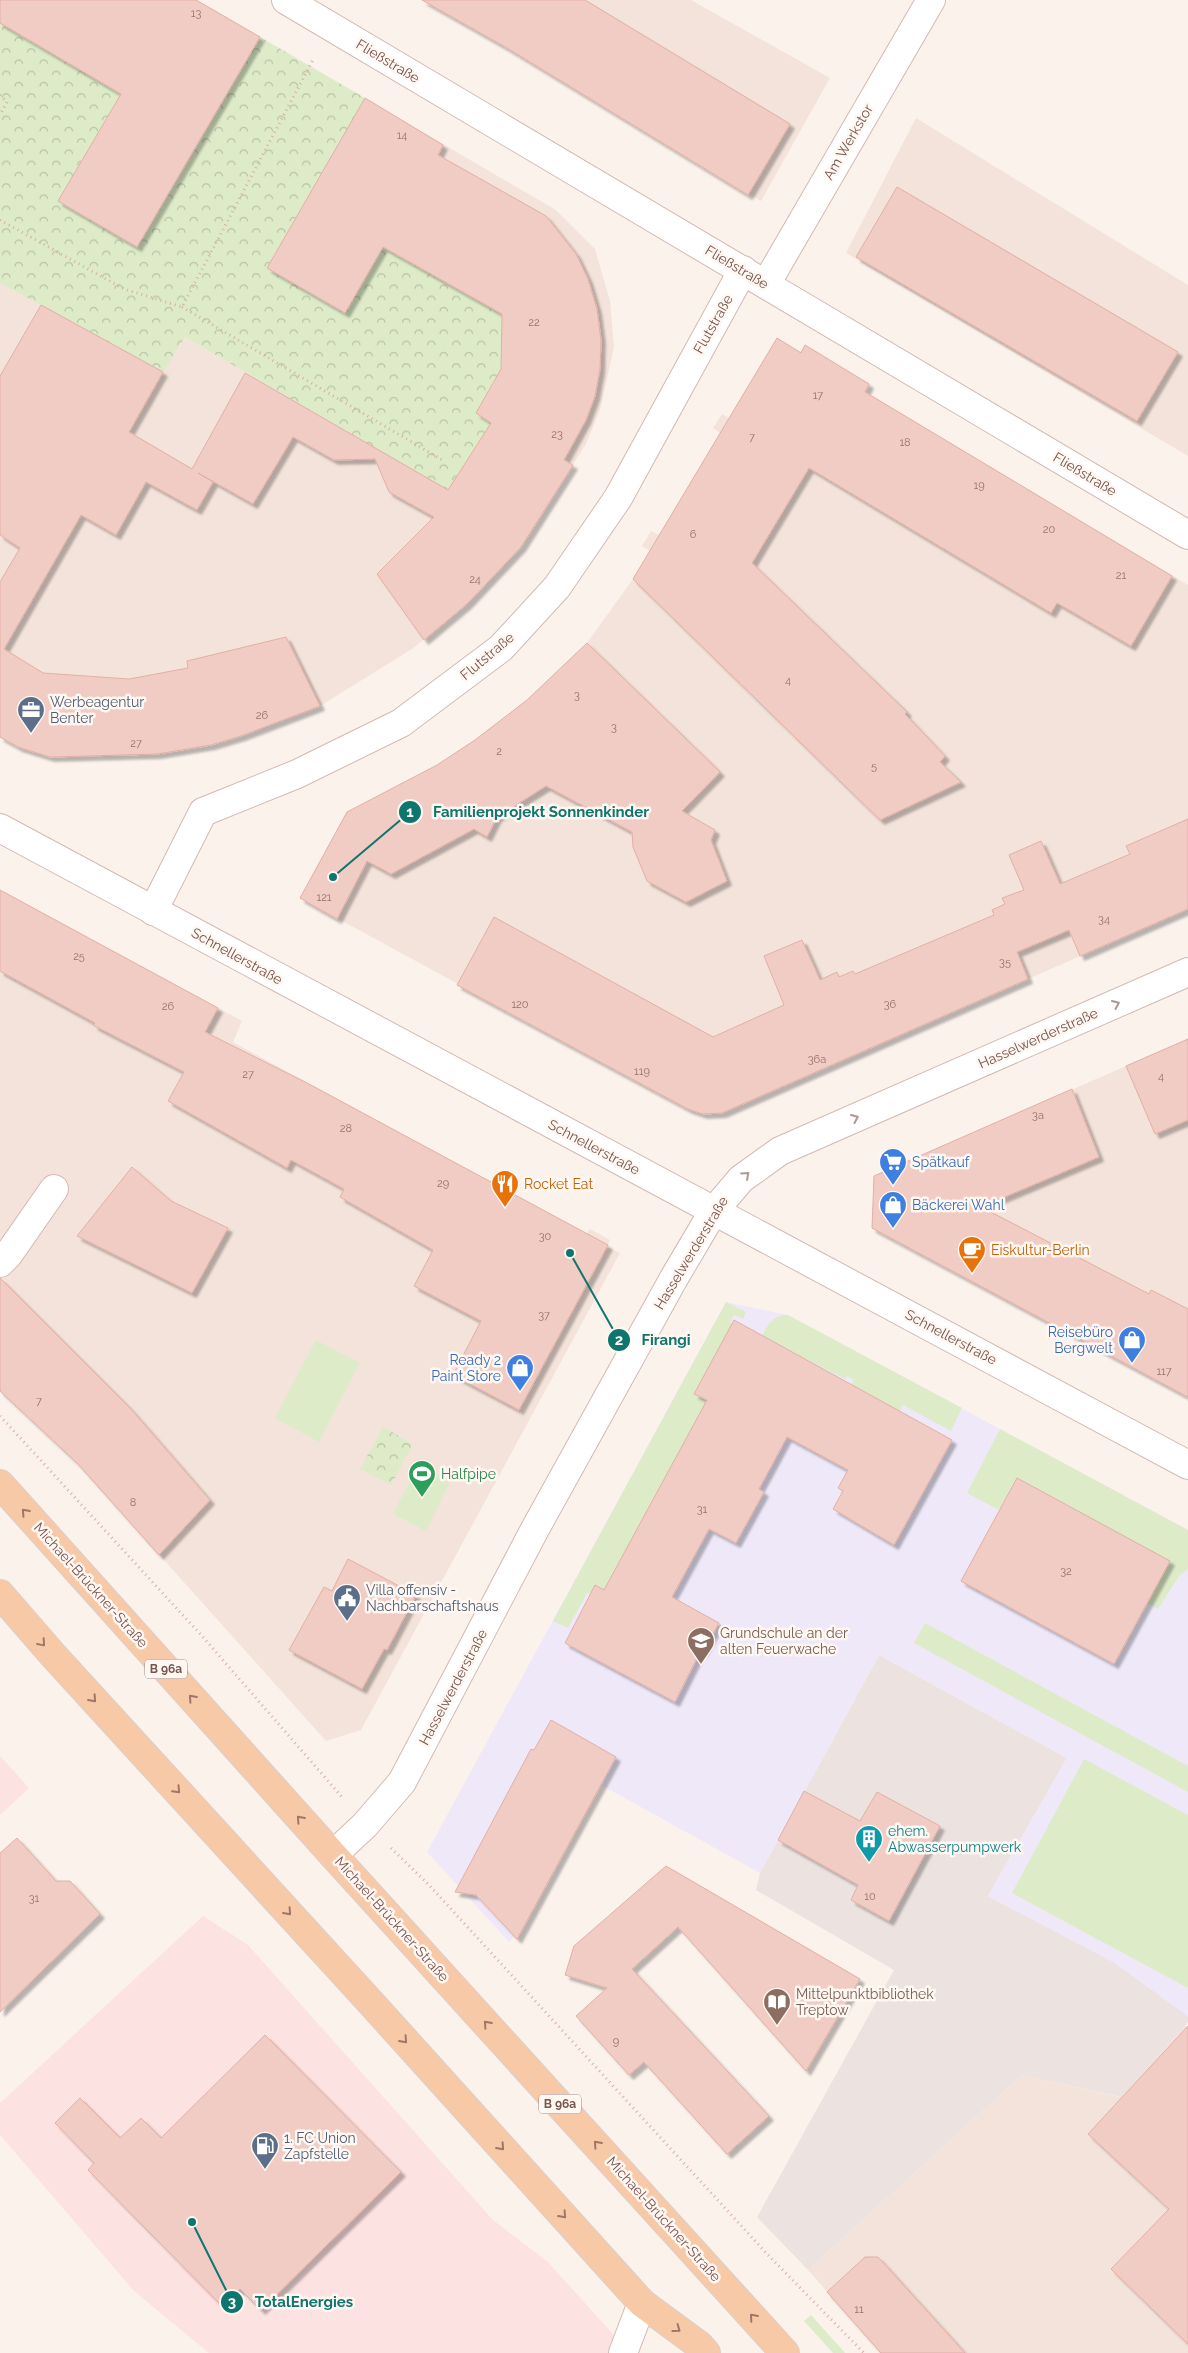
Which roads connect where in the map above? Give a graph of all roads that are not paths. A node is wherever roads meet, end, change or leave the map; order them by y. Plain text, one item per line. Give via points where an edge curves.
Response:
1 (286, 0) edge
2 (931, 0) edge
3 (742, 270) junction
4 (766, 284) junction
5 (1188, 535) edge
6 (0, 828) edge
7 (153, 910) junction
8 (1188, 972) edge
9 (54, 1189) dead end
10 (714, 1212) junction
11 (0, 1263) edge
12 (1188, 1465) edge
13 (0, 1484) edge
14 (0, 1594) edge
15 (12, 1618) edge
16 (333, 1855) junction
17 (642, 2303) junction
18 (623, 2353) edge
19 (706, 2353) edge
20 (786, 2353) edge

1 - 3 street, Fließstraße
2 - 4 street, Am Werkstor
3 - 4 street, Fließstraße
3 - 7 street, Flutstraße via 618,498 557,587 501,648 401,723 296,774 203,812
4 - 5 street, Fließstraße
6 - 7 street, Schnellerstraße
7 - 10 street, Schnellerstraße
10 -> 8 street, Hasselwerderstraße via 741,1179 780,1151
9 - 11 street
10 - 12 street, Schnellerstraße
10 - 16 street, Hasselwerderstraße via 677,1272 540,1520 402,1782 365,1825
16 -> 13 main road, Michael-Brückner-Straße / B 96a
14 - 15 main road
15 -> 17 main road
20 -> 16 main road, Michael-Brückner-Straße / B 96a
17 - 18 street
17 -> 19 main road

